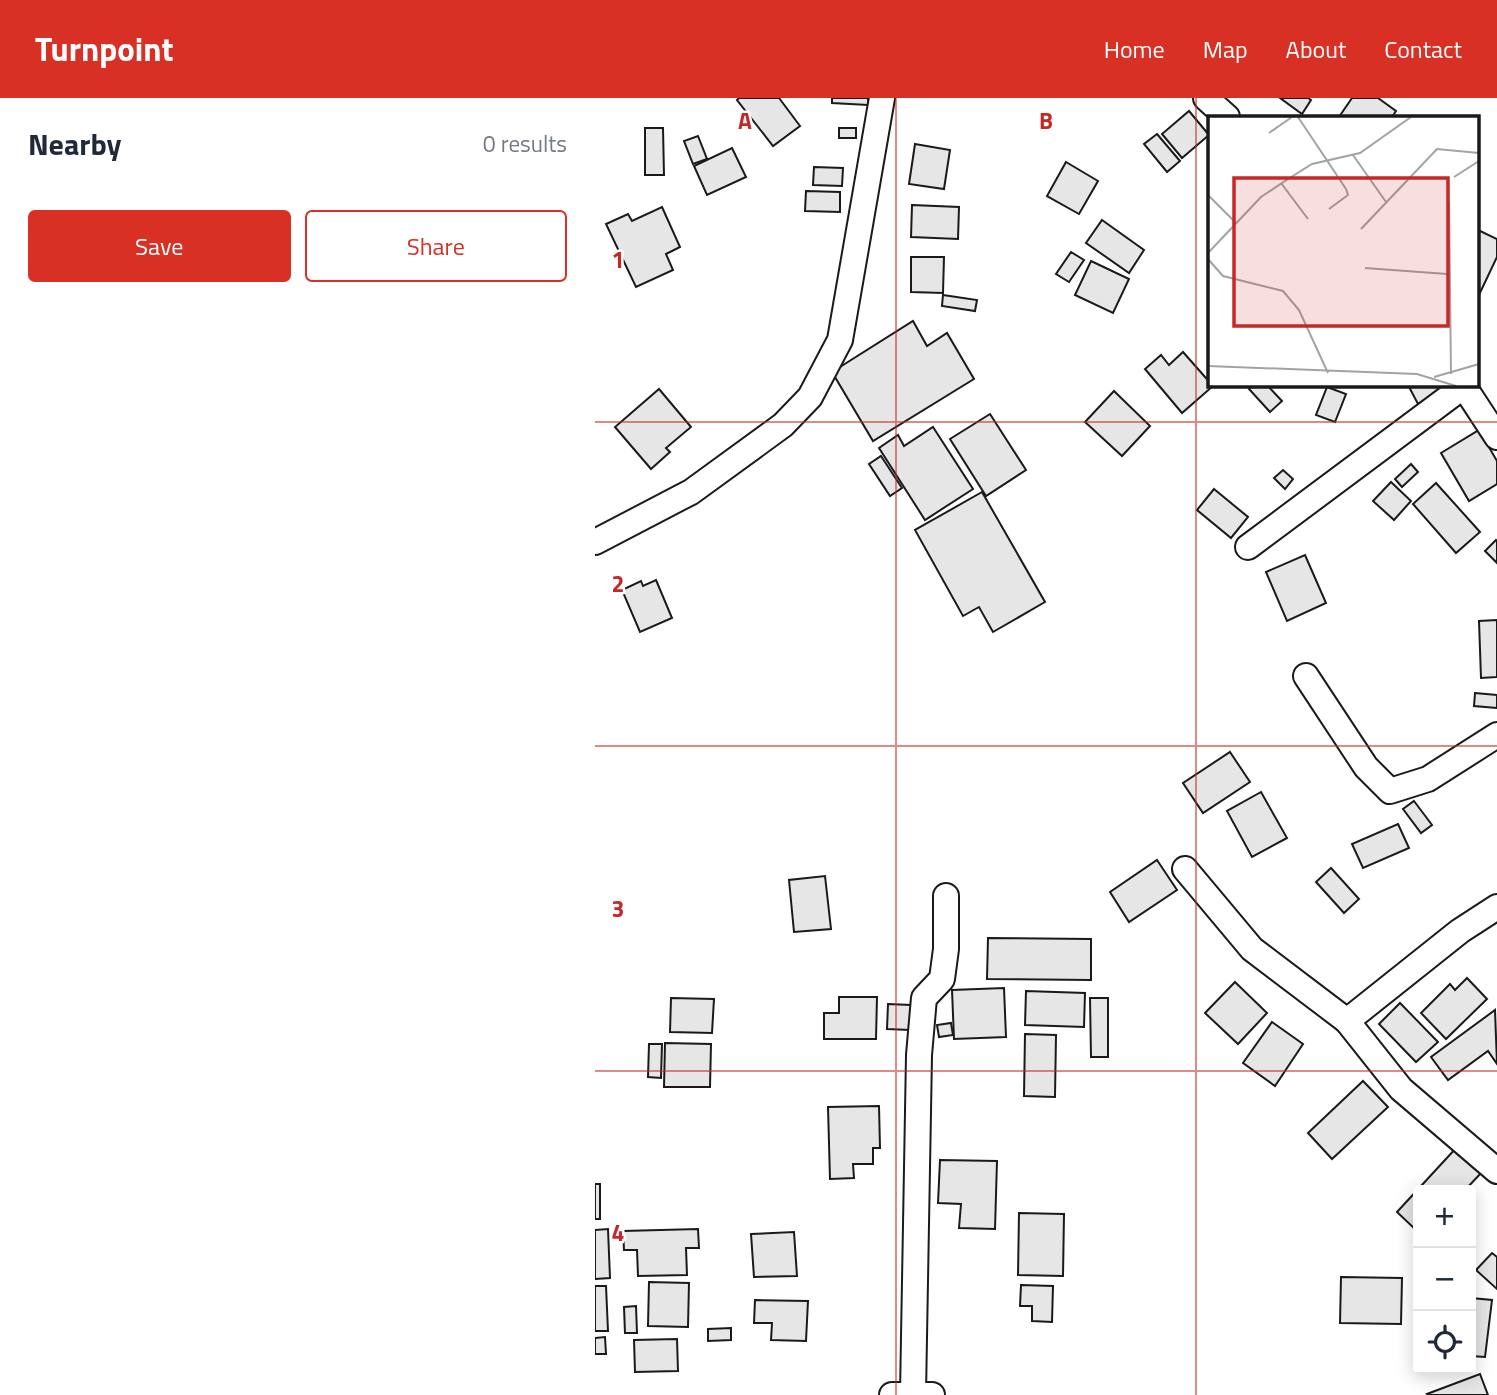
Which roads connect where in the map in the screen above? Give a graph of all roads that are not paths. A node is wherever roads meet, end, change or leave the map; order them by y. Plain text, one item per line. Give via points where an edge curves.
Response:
1 (882, 98) edge
2 (1462, 387) edge
3 (1464, 387) edge
4 (1497, 437) edge
5 (595, 542) edge
6 (1248, 547) dead end
7 (1306, 676) dead end
8 (1497, 735) edge
9 (1185, 869) dead end
10 (946, 896) dead end
11 (1497, 907) edge
12 (1347, 1021) junction
13 (1497, 1171) edge
14 (913, 1394) edge
15 (892, 1395) edge
16 (932, 1395) edge

1 - 5 street via 840,340 810,397 783,425 691,492
2 - 6 street
3 - 4 street
7 - 8 street via 1366,767 1390,791 1428,779
9 - 12 street via 1252,949
10 - 14 street via 942,978 924,998 919,1055
11 - 12 street
12 - 13 street via 1401,1089
14 - 15 street
14 - 16 street

